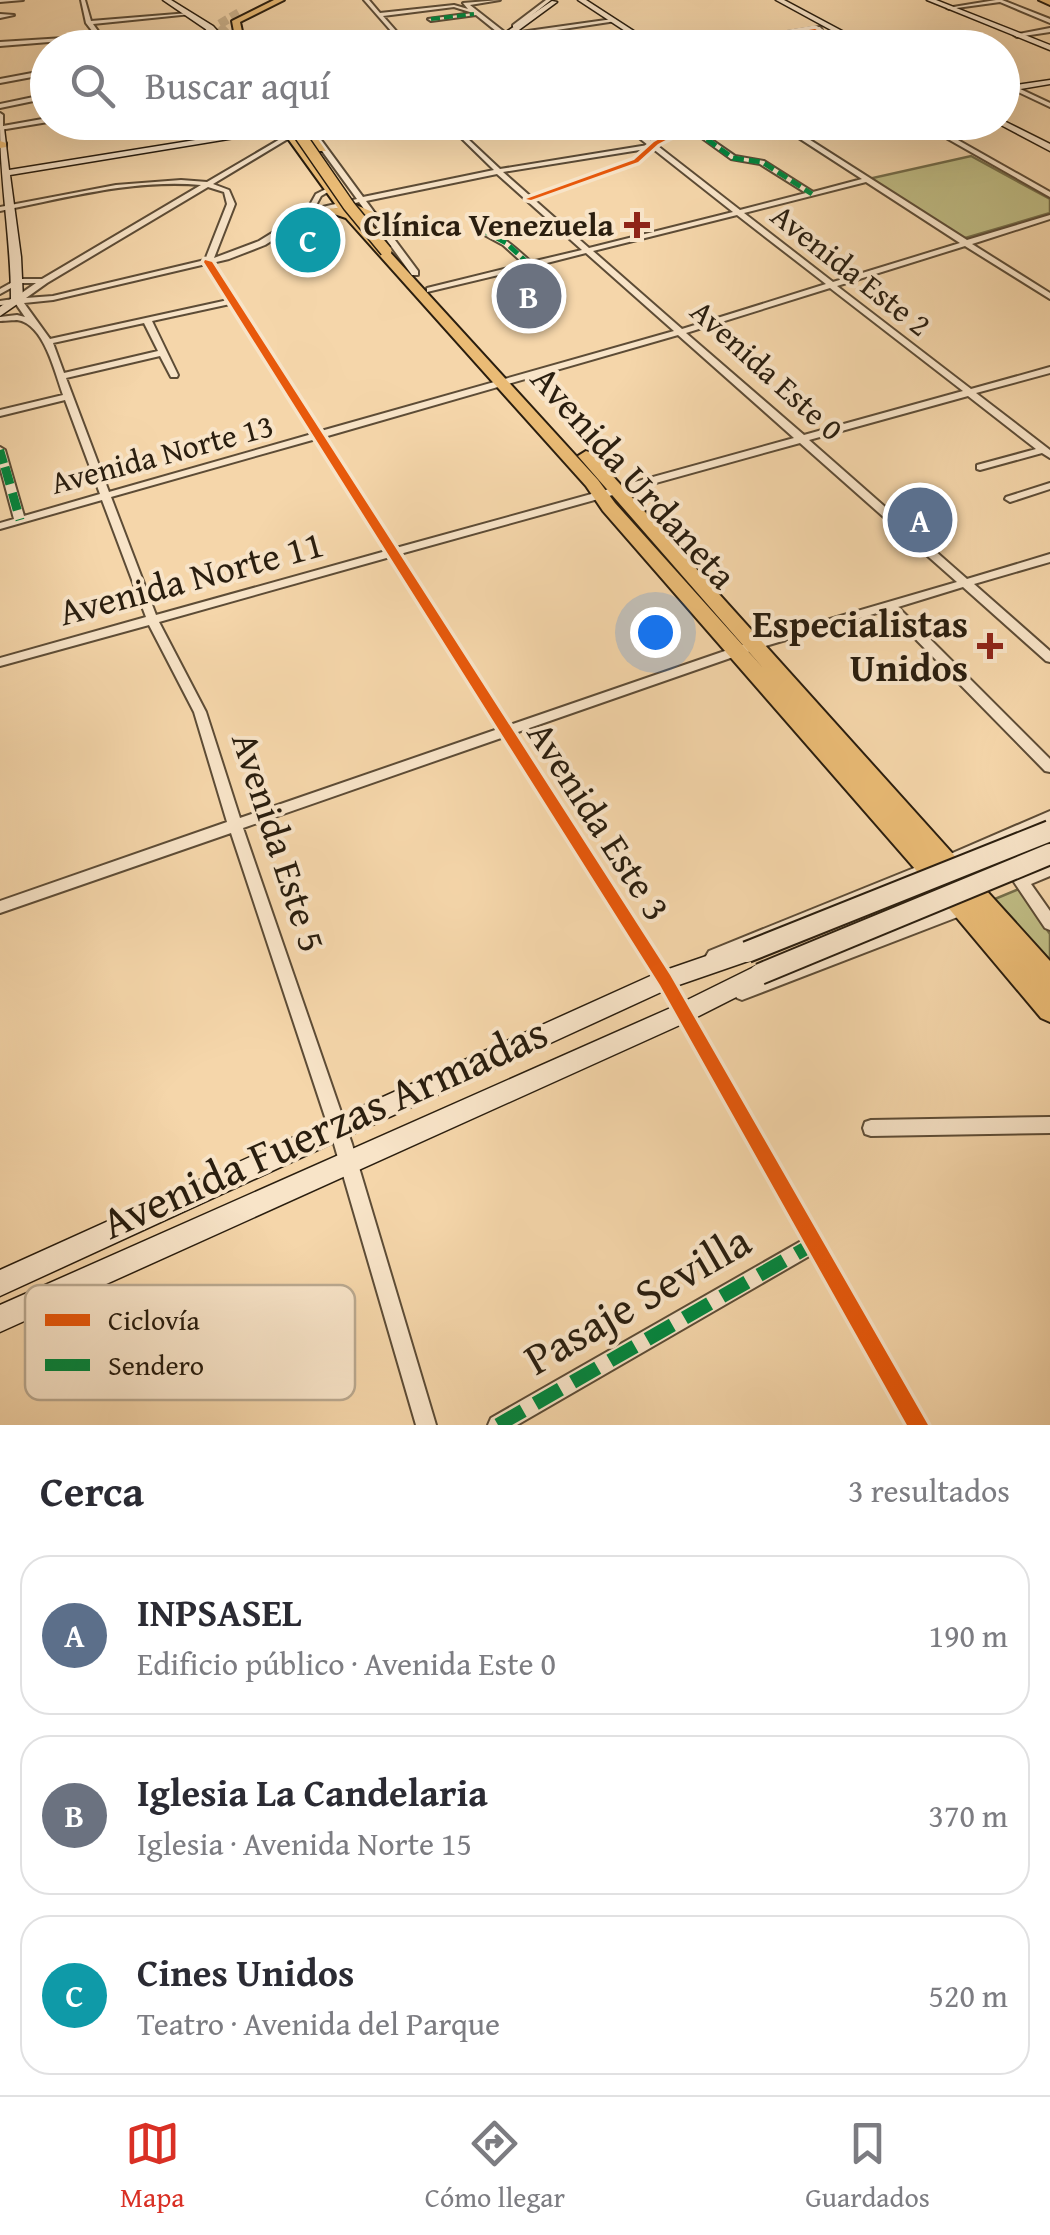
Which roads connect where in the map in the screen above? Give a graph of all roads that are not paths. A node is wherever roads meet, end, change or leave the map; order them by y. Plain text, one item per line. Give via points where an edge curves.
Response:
1 (13, 0) edge
2 (21, 0) edge
3 (83, 0) edge
4 (166, 0) edge
5 (180, 0) edge
6 (272, 0) edge
7 (280, 0) edge
8 (366, 0) edge
9 (456, 0) edge
10 (498, 0) edge
11 (581, 0) edge
12 (930, 0) edge
13 (999, 0) edge
14 (0, 1) edge
15 (551, 1) edge
16 (774, 1) edge
17 (465, 4) junction
18 (448, 6) junction
19 (949, 8) junction
20 (242, 11) dead end
21 (472, 12) junction
22 (188, 14) junction
23 (379, 15) junction
24 (0, 16) edge
25 (430, 19) dead end
26 (1050, 20) edge
27 (613, 21) junction
28 (90, 23) junction
29 (210, 28) joint
30 (820, 28) junction
31 (94, 30) edge
32 (214, 30) edge
33 (222, 30) edge
34 (239, 30) tunnel mouth
35 (389, 30) edge
36 (497, 30) edge
37 (513, 30) edge
38 (546, 30) edge
39 (627, 30) edge
40 (806, 30) edge
41 (824, 30) edge
42 (834, 30) edge
43 (1004, 30) edge
44 (1050, 30) edge
45 (1020, 35) edge
46 (1020, 36) edge
47 (30, 42) edge
48 (0, 44) edge
49 (1050, 48) edge
50 (30, 75) edge
51 (1050, 80) edge
52 (0, 81) edge
53 (1020, 84) edge
54 (1020, 87) edge
55 (1020, 91) edge
56 (30, 100) edge
57 (1050, 105) edge
58 (0, 106) edge
59 (0, 117) edge
60 (30, 123) joint
61 (1020, 124) edge
62 (0, 128) edge
63 (1020, 132) edge
64 (1050, 139) edge
65 (196, 140) edge
66 (269, 140) edge
67 (299, 140) edge
68 (300, 140) edge
69 (311, 140) edge
70 (315, 140) edge
71 (320, 140) edge
72 (466, 140) edge
73 (645, 140) edge
74 (708, 140) edge
75 (804, 140) edge
76 (953, 140) edge
77 (1, 144) edge
78 (653, 146) junction
79 (322, 148) junction
80 (1050, 148) edge
81 (3, 171) edge
82 (500, 173) junction
83 (864, 181) junction
84 (210, 184) junction
85 (330, 189) junction
86 (812, 194) junction
87 (1050, 195) edge
88 (362, 200) junction
89 (341, 204) junction
90 (6, 208) edge
91 (309, 213) junction
92 (369, 213) junction
93 (736, 213) junction
94 (350, 216) junction
95 (1050, 217) edge
96 (482, 230) dead end
97 (965, 244) junction
98 (382, 247) junction
99 (588, 251) junction
100 (208, 262) junction
101 (529, 266) junction
102 (411, 274) junction
103 (44, 280) junction
104 (18, 282) junction
105 (832, 287) junction
106 (430, 290) junction
107 (557, 290) dead end
108 (0, 297) edge
109 (1050, 297) edge
110 (54, 298) junction
111 (18, 300) junction
112 (232, 300) junction
113 (0, 316) edge
114 (147, 320) junction
115 (34, 322) junction
116 (683, 331) junction
117 (48, 342) junction
118 (163, 353) junction
119 (1050, 370) edge
120 (174, 375) dead end
121 (61, 376) junction
122 (508, 381) junction
123 (968, 392) junction
124 (68, 397) junction
125 (0, 413) edge
126 (317, 438) junction
127 (802, 438) junction
128 (0, 450) edge
129 (1046, 453) edge
130 (980, 467) dead end
131 (1050, 486) edge
132 (104, 494) junction
133 (608, 494) junction
134 (1010, 499) dead end
135 (20, 520) junction
136 (0, 526) edge
137 (392, 554) junction
138 (1050, 558) edge
139 (963, 582) junction
140 (889, 605) junction
141 (152, 619) junction
142 (747, 648) junction
143 (1050, 658) edge
144 (0, 662) edge
145 (507, 732) junction
146 (1050, 766) edge
147 (1050, 817) edge
148 (236, 828) junction
149 (1050, 831) edge
150 (1050, 854) edge
151 (1050, 870) edge
152 (949, 880) junction
153 (0, 907) edge
154 (1050, 923) edge
155 (1050, 979) edge
156 (665, 980) junction
157 (1050, 1010) edge
158 (683, 1013) junction
159 (1050, 1125) edge
160 (871, 1128) dead end
161 (338, 1129) junction
162 (348, 1160) junction
163 (815, 1243) junction
164 (0, 1283) edge
165 (74, 1285) edge
166 (25, 1308) edge
167 (0, 1319) edge
168 (426, 1425) edge
169 (498, 1425) edge
170 (918, 1425) edge

1 - 2 street
1 - 14 street
1 - 24 street via 13,18
3 - 28 street
4 - 22 main road
5 - 33 main road
6 - 20 main road
7 - 34 main road via 236,21
8 - 23 street
9 - 17 street
9 - 18 street
10 - 17 street
11 - 27 main road
12 - 19 main road
13 - 19 street
13 - 26 street
15 - 37 main road
16 - 30 main road
16 - 42 main road
17 - 21 street
18 - 21 street
18 - 23 street
19 - 43 main road
21 - 25 street
21 - 36 street
22 - 28 street
22 - 29 main road
23 - 35 street
27 - 38 street
27 - 39 main road
28 - 31 street
29 - 32 main road
30 - 40 street
30 - 41 main road
44 - 45 street
46 - 49 main road
47 - 48 street
50 - 52 street
51 - 53 main road
51 - 54 main road
55 - 57 street
56 - 58 street
59 - 60 street
59 - 62 street
60 - 62 street
61 - 64 main road
62 - 77 main road
63 - 80 main road
65 - 81 main road
66 - 84 street
67 - 85 main road
68 - 98 main road, bridge
69 - 79 street, Avenida Urdaneta
70 - 79 main road
71 - 79 main road
72 - 82 street, Avenida Este 0
73 - 78 street, Avenida Este 2
74 - 86 street via 733,158 762,162
75 - 83 street
76 - 87 street
77 - 81 main road
78 - 82 street
78 - 93 street, Avenida Este 2
79 - 88 street, Avenida Urdaneta
81 - 90 main road
82 - 88 street
82 - 99 street, Avenida Este 0
83 - 86 street
83 - 97 street
84 - 90 street via 163,182
84 - 100 street via 227,191 231,204
84 - 103 street
85 - 89 main road
85 - 91 street via 318,195
86 - 93 street
88 - 89 street
88 - 92 street, Avenida Urdaneta
89 - 91 street
89 - 94 main road
90 - 104 main road
91 - 94 main road
91 - 100 street via 244,251
92 - 94 main road via 356,208
92 - 102 street, Avenida Urdaneta
93 - 99 street
93 - 105 street, Avenida Este 2
94 - 98 main road
95 - 97 street, Avenida Norte 13
96 - 101 street
97 - 105 street, Avenida Norte 13
97 - 109 street
98 - 102 main road
99 - 101 street
99 - 116 street, Avenida Este 0
100 - 110 street
100 - 112 street, Avenida Este 3
101 - 106 street
101 - 107 street
102 - 106 main road, Avenida Urdaneta
102 - 122 main road, Avenida Urdaneta
103 - 104 street
103 - 110 street via 40,290
103 - 111 street
104 - 108 street
104 - 111 main road
105 - 116 street, Avenida Norte 13
105 - 123 street, Avenida Este 2
106 - 122 main road, Avenida Urdaneta
108 - 111 street
110 - 111 street
111 - 113 main road
111 - 115 street, Avenida Este 5
112 - 114 street
112 - 126 street, Avenida Este 3
113 - 115 street
114 - 117 street
114 - 118 street
115 - 117 street, Avenida Este 5
116 - 122 street, Avenida Norte 13
116 - 127 street, Avenida Este 0
117 - 121 street, Avenida Este 5
118 - 120 street
118 - 121 street
119 - 123 street, Avenida Norte 11
121 - 124 street, Avenida Este 5
122 - 126 street, Avenida Norte 13
122 - 133 main road, Avenida Urdaneta
123 - 127 street, Avenida Norte 11
123 - 129 street, Avenida Este 2
124 - 125 street
124 - 132 street, Avenida Este 5
126 - 132 street, Avenida Norte 13
126 - 137 street, Avenida Este 3
127 - 133 street, Avenida Norte 11
127 - 139 street, Avenida Este 0
128 - 135 street
129 - 130 street
131 - 134 street
132 - 135 street, Avenida Norte 13
132 - 141 street, Avenida Este 5
133 - 137 street, Avenida Norte 11
133 - 142 main road, Avenida Urdaneta
135 - 136 street, Avenida Norte 13
137 - 141 street, Avenida Norte 11
137 - 145 street, Avenida Este 3
138 - 139 street
139 - 140 street
139 - 143 street, Avenida Este 0
140 - 142 street
140 - 146 street
141 - 144 street, Avenida Norte 11
141 - 148 street, Avenida Este 5 via 200,712
142 - 145 street
142 - 152 main road, Avenida Urdaneta
145 - 148 street
145 - 156 street, Avenida Este 3
147 - 152 street
148 - 153 street
148 - 161 street, Avenida Este 5
149 - 156 main road, Avenida Fuerzas Armadas, bridge
150 - 158 main road, Avenida Fuerzas Armadas, bridge via 760,974
151 - 154 street via 1021,882
152 - 155 main road, Avenida Urdaneta
152 - 156 street via 742,942
152 - 157 main road, Avenida Urdaneta
152 - 158 street
156 - 158 street, Avenida Este 3
156 - 161 main road, Avenida Fuerzas Armadas
158 - 162 main road, Avenida Fuerzas Armadas
158 - 163 street, Avenida Este 3
159 - 160 street
161 - 162 street, Avenida Este 5
161 - 164 main road, Avenida Fuerzas Armadas
162 - 165 main road, Avenida Fuerzas Armadas
162 - 168 street, Avenida Este 5
163 - 169 street, Pasaje Sevilla
163 - 170 street, Avenida Este 3
166 - 167 main road, Avenida Fuerzas Armadas

